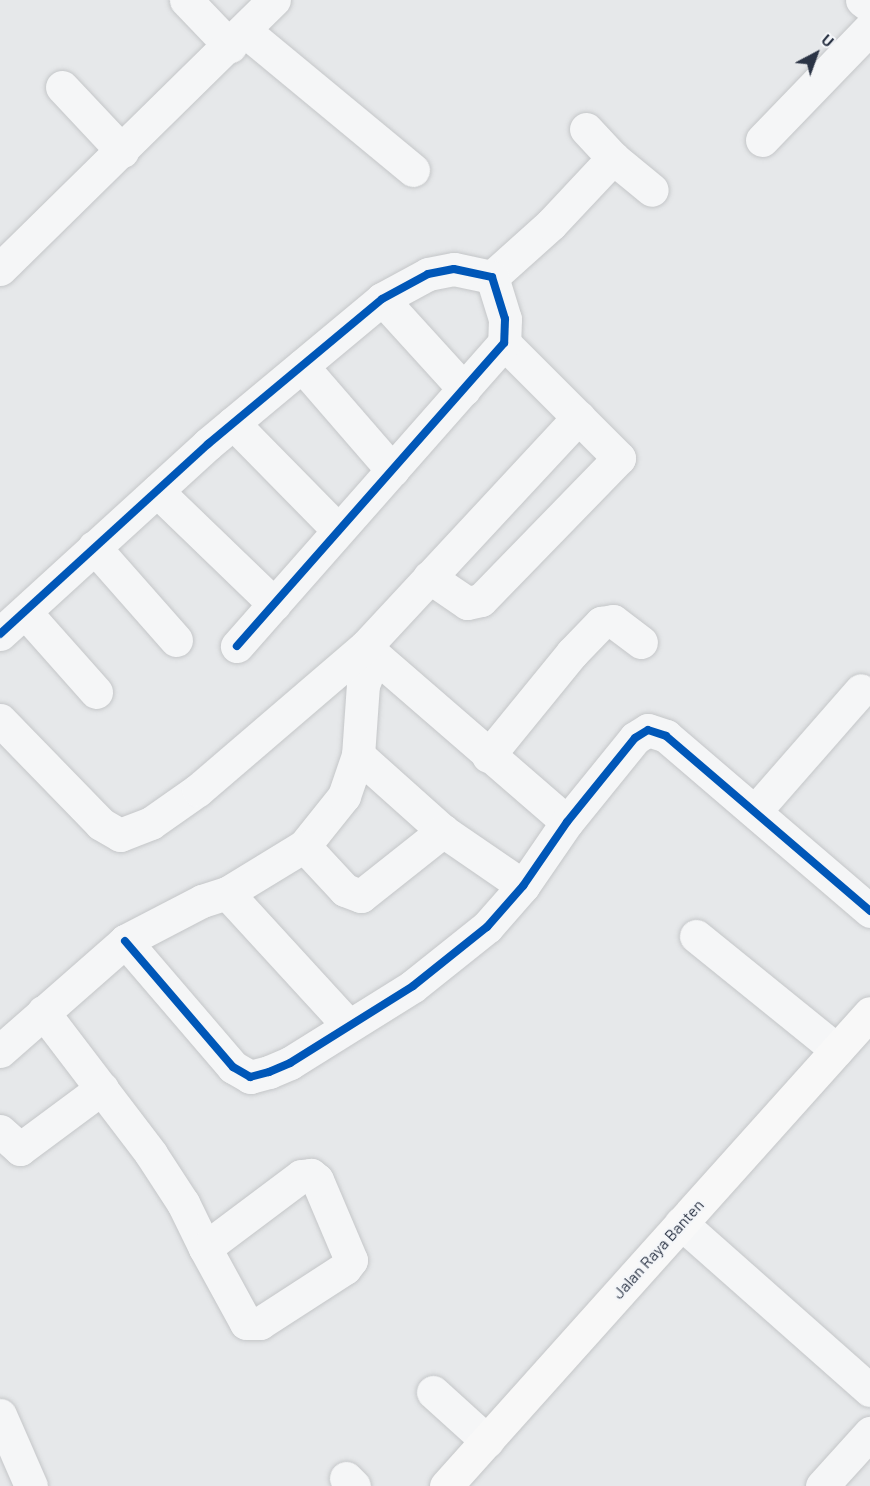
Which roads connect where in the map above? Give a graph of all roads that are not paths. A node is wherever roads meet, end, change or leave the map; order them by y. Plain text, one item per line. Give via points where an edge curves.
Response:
1 (186, 0) edge
2 (274, 0) edge
3 (862, 0) edge
4 (870, 6) edge
5 (870, 28) edge
6 (238, 39) junction
7 (62, 87) dead end
8 (586, 129) dead end
9 (762, 141) dead end
10 (122, 151) junction
11 (613, 158) junction
12 (413, 170) dead end
13 (651, 190) dead end
14 (0, 269) edge
15 (492, 277) junction
16 (382, 299) junction
17 (504, 343) junction
18 (302, 366) junction
19 (464, 389) junction
20 (579, 417) junction
21 (233, 423) junction
22 (393, 470) junction
23 (157, 491) junction
24 (338, 530) junction
25 (94, 547) junction
26 (429, 577) junction
27 (274, 604) junction
28 (25, 612) junction
29 (0, 634) edge
30 (176, 640) dead end
31 (641, 642) dead end
32 (237, 646) dead end
33 (370, 651) junction
34 (861, 690) dead end
35 (96, 692) dead end
36 (0, 720) edge
37 (358, 755) junction
38 (488, 756) junction
39 (756, 810) junction
40 (567, 822) junction
41 (443, 831) junction
42 (303, 846) junction
43 (523, 886) junction
44 (226, 893) junction
45 (870, 911) edge
46 (696, 936) dead end
47 (125, 941) junction
48 (43, 1012) junction
49 (870, 1012) edge
50 (348, 1025) junction
51 (837, 1050) junction
52 (0, 1051) edge
53 (102, 1088) junction
54 (0, 1131) edge
55 (691, 1231) junction
56 (205, 1248) junction
57 (870, 1390) edge
58 (433, 1392) dead end
59 (0, 1415) edge
60 (870, 1433) edge
61 (487, 1441) junction
62 (31, 1486) edge
63 (446, 1486) edge
64 (822, 1486) edge

1 - 6 street
2 - 6 street
3 - 4 street
5 - 9 street
6 - 10 street
6 - 12 street
7 - 10 street
8 - 11 street
10 - 14 street
11 - 13 street
11 - 15 street via 551,224
15 - 16 street via 454,269 428,274
15 - 17 street via 506,319
16 - 18 street
16 - 19 street
17 - 19 street
17 - 20 street
18 - 21 street
18 - 22 street
19 - 22 street
20 - 26 street
20 - 26 street via 614,450 619,458 614,467 481,600 467,603
21 - 23 street
21 - 24 street
22 - 24 street
23 - 25 street
23 - 27 street
24 - 27 street
25 - 28 street
25 - 30 street
26 - 33 street
27 - 32 street
28 - 29 street
28 - 35 street
31 - 38 street via 613,621 601,623
33 - 36 street via 198,790 151,823 120,835 101,824
33 - 37 street via 363,684
33 - 38 street
34 - 39 street
37 - 41 street
37 - 42 street via 344,796
38 - 40 street
39 - 40 street via 666,736 648,730 635,738
39 - 45 street
40 - 43 street
41 - 42 street via 361,896 345,890
41 - 43 street
42 - 44 street
43 - 50 street via 487,927 413,986
44 - 47 street via 202,901
44 - 50 street
46 - 51 street
47 - 48 street
47 - 50 street via 233,1067 250,1077 290,1063
48 - 52 street
48 - 53 street
49 - 51 main road, Jalan Raya Banten
51 - 55 main road, Jalan Raya Banten
53 - 54 street via 20,1149
53 - 56 street via 183,1203
55 - 57 street
55 - 61 main road, Jalan Raya Banten
56 - 56 street via 246,1323 253,1326 345,1268 351,1260 317,1180 311,1175 301,1176
58 - 61 street
59 - 62 street
60 - 64 street
61 - 63 main road, Jalan Raya Banten

